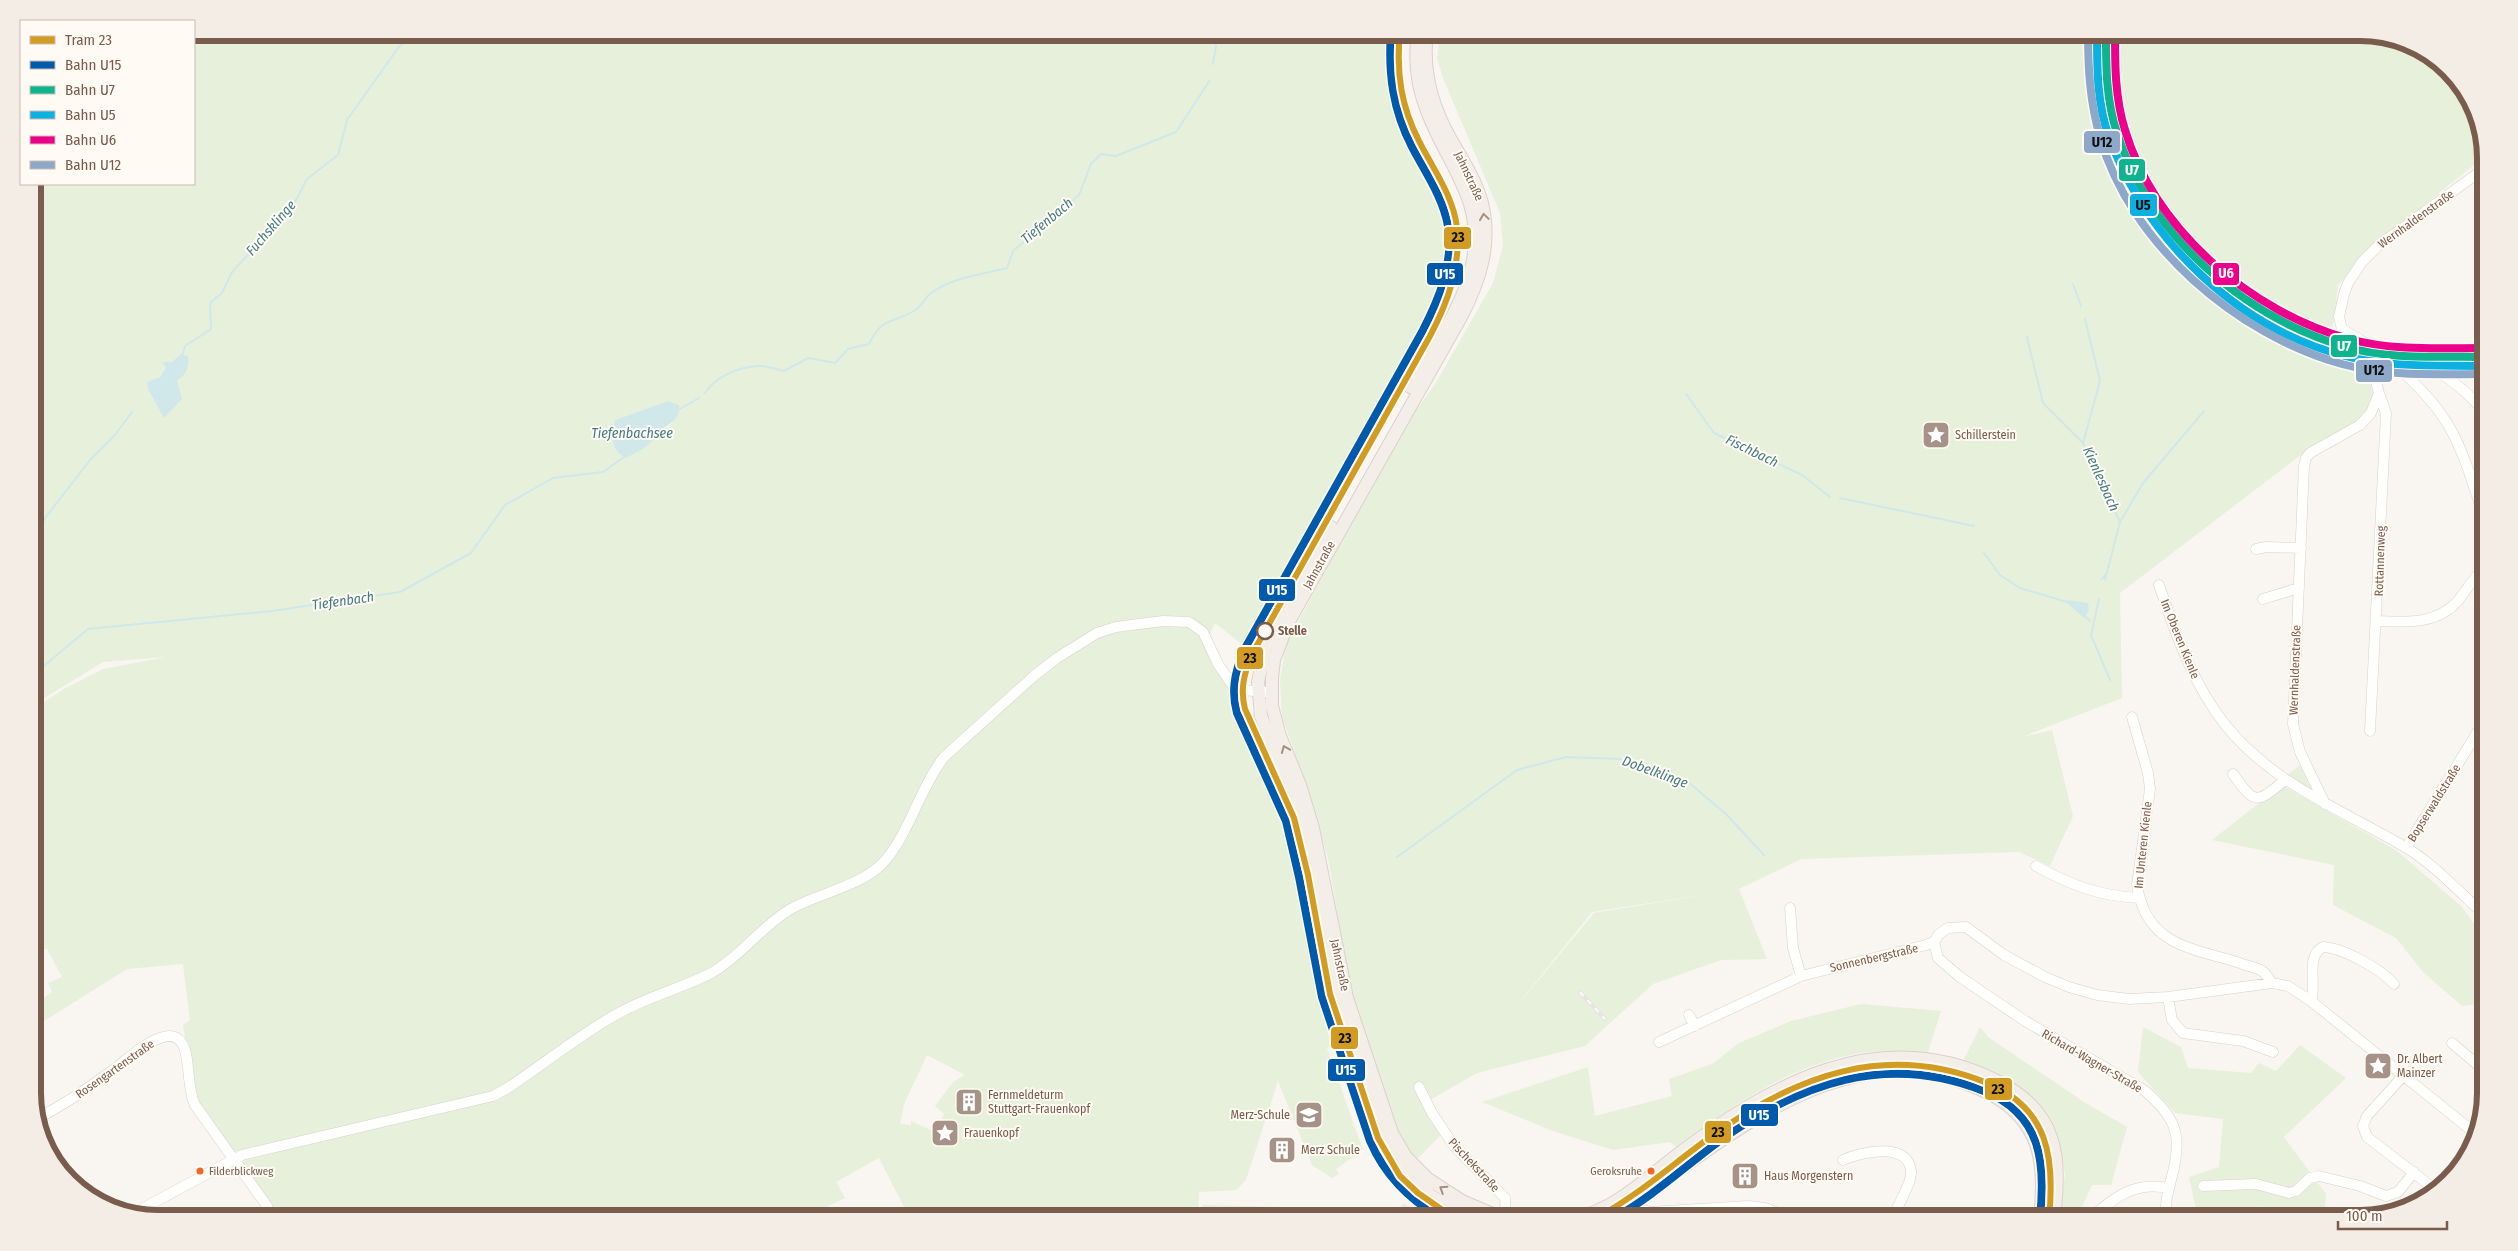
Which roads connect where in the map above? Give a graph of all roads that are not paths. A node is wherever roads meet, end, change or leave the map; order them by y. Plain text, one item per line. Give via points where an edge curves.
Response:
1 (1418, 41) edge
2 (1427, 41) edge
3 (2476, 175) edge
4 (2371, 345) junction
5 (2379, 393) junction
6 (2476, 404) edge
7 (2476, 496) edge
8 (2300, 548) junction
9 (2256, 549) dead end
10 (2476, 576) edge
11 (2159, 585) dead end
12 (2299, 588) junction
13 (2263, 599) dead end
14 (2377, 621) junction
15 (1258, 692) junction
16 (1271, 692) junction
17 (2132, 717) dead end
18 (2370, 731) dead end
19 (2477, 734) edge
20 (2233, 774) dead end
21 (2284, 780) junction
22 (2325, 804) junction
23 (2406, 848) junction
24 (2036, 866) dead end
25 (2139, 898) junction
26 (2477, 907) edge
27 (1790, 908) dead end
28 (1934, 942) junction
29 (1801, 976) junction
30 (2272, 983) junction
31 (2394, 984) dead end
32 (2168, 997) junction
33 (2311, 1000) junction
34 (1689, 1015) dead end
35 (1695, 1026) junction
36 (1659, 1042) dead end
37 (2452, 1043) dead end
38 (2273, 1052) dead end
39 (2477, 1064) edge
40 (2403, 1076) junction
41 (1419, 1087) dead end
42 (43, 1115) edge
43 (2471, 1130) edge
44 (234, 1159) junction
45 (1843, 1160) dead end
46 (2414, 1172) junction
47 (2203, 1186) dead end
48 (2431, 1186) edge
49 (2169, 1188) junction
50 (1617, 1200) junction
51 (1632, 1206) junction
52 (142, 1209) edge
53 (266, 1210) edge
54 (1454, 1210) edge
55 (1482, 1210) edge
56 (1506, 1210) edge
57 (1598, 1210) edge
58 (1625, 1210) edge
59 (1645, 1210) edge
60 (1684, 1210) edge
61 (1770, 1210) edge
62 (1896, 1210) edge
63 (2041, 1210) edge
64 (2055, 1210) edge
65 (2102, 1210) edge
66 (2168, 1210) edge

1 - 15 main road, Jahnstraße via 1417,68 1424,103 1461,178 1472,209 1476,237 1472,267 1454,310 1277,624 1262,661
16 -> 2 main road, Jahnstraße via 1276,652 1288,623 1453,331 1481,271 1486,236 1482,203 1433,101 1428,79
3 - 4 street, Wernhaldenstraße via 2379,245 2348,283 2339,317 2340,326
4 - 5 street
4 - 6 street via 2391,349 2428,366 2458,386
4 - 7 street via 2404,374 2446,420
5 - 8 street, Wernhaldenstraße via 2371,413 2360,425 2306,458
5 - 14 street, Rottannenweg via 2386,413
8 - 9 street
8 - 12 street, Wernhaldenstraße
10 - 14 street via 2457,602 2441,613 2417,622
11 - 21 street, Im Oberen Kienle via 2184,655 2210,704 2250,752
12 - 13 street
12 - 22 street, Wernhaldenstraße via 2293,724 2300,752
14 - 18 street, Rottannenweg
15 - 16 street
15 - 44 street via 1233,686 1198,626 1188,622 1176,620 1116,627 1097,633 1035,675 944,757 931,773 893,850 873,872 790,909 727,963 617,1014 506,1090 480,1100
15 - 54 main road, Jahnstraße via 1264,728 1305,830 1339,1002 1384,1136 1412,1179
55 -> 16 main road, Jahnstraße via 1462,1202 1414,1168 1396,1141 1347,998 1313,828 1277,728
17 - 25 street, Im Unteren Kienle via 2150,789 2137,885
19 - 23 street, Bopserwaldstraße
20 - 21 street via 2247,793 2258,798 2264,797
21 - 22 street, Im Oberen Kienle
22 - 23 street
23 - 26 street, Bopserwaldstraße
24 - 25 street via 2069,884 2106,895
25 - 30 street, Im Unteren Kienle via 2160,932 2177,944 2263,971
27 - 29 street via 1793,948
28 - 29 street, Sonnenbergstraße
28 - 32 street, Sonnenbergstraße via 1948,928 1966,927 2004,955 2069,987 2119,998
28 - 49 street, Richard-Wagner-Straße via 1938,958 1960,977 2025,1021 2144,1090 2160,1104 2169,1115 2179,1143
29 - 35 street, Sonnenbergstraße
30 - 32 street, Sonnenbergstraße
30 - 33 street, Sonnenbergstraße via 2288,986
31 - 33 street via 2365,963 2323,947 2316,953
32 - 38 street via 2172,1020 2182,1033 2243,1041
33 - 40 street, Sonnenbergstraße
34 - 35 street
35 - 36 street, Sonnenbergstraße
37 - 39 street
40 - 43 street, Sonnenbergstraße
40 - 46 street via 2367,1116 2364,1126 2367,1137
41 - 56 street, Pischekstraße via 1454,1146 1505,1198
42 - 44 street, Rosengartenstraße via 82,1093 150,1042 175,1037 182,1042 186,1052 191,1096
44 - 52 street
44 - 53 street via 267,1206
45 - 62 street via 1860,1153 1883,1152 1899,1154 1906,1159 1911,1175
46 - 47 street via 2398,1192 2386,1196 2318,1176 2289,1193 2256,1184
46 - 48 street
49 - 65 street via 2135,1187
49 - 66 street, Richard-Wagner-Straße
50 - 51 street
50 - 57 main road
50 - 64 main road via 1722,1122 1781,1088 1838,1066 1868,1060 1908,1058 1942,1062 1983,1074 2016,1091 2038,1112 2048,1128 2056,1152 2058,1176
51 - 58 main road
51 - 59 street
51 - 63 main road via 1728,1136 1787,1100 1840,1080 1903,1072 1941,1076 1971,1085 2000,1100 2020,1116 2034,1137 2042,1162
60 - 61 street via 1749,1206

